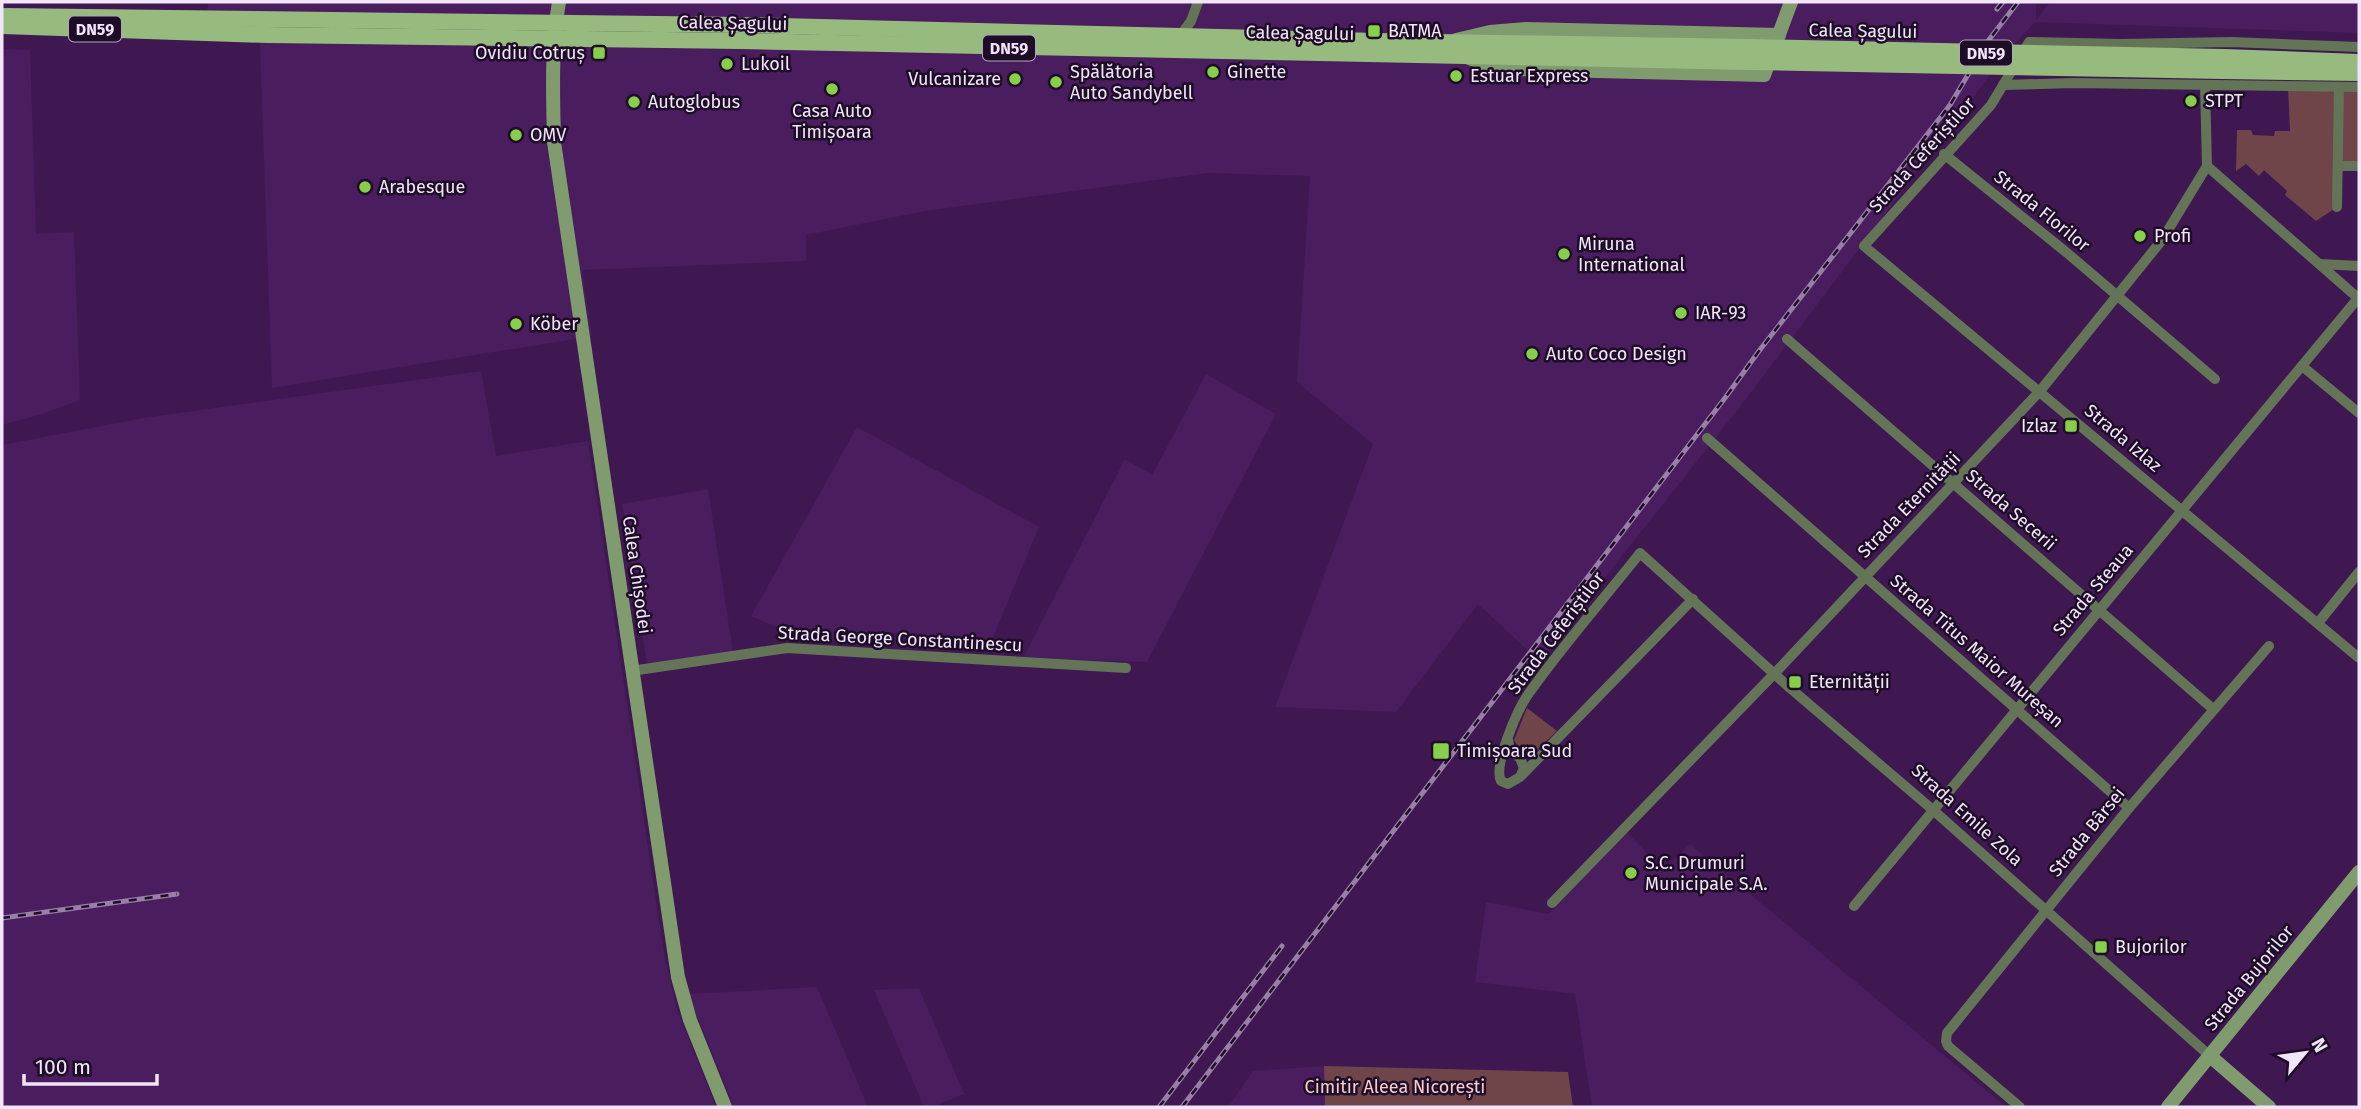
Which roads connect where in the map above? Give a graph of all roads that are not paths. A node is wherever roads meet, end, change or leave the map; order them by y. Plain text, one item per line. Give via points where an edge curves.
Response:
1 (559, 2) edge
2 (1791, 2) edge
3 (1197, 6) edge
4 (2, 16) edge
5 (555, 23) junction
6 (2, 26) edge
7 (1779, 35) junction
8 (1180, 36) junction
9 (1206, 37) junction
10 (553, 40) junction
11 (1452, 41) junction
12 (2106, 44) junction
13 (2359, 47) edge
14 (1749, 54) junction
15 (1464, 56) junction
16 (2359, 62) edge
17 (2224, 64) junction
18 (2359, 73) edge
19 (2105, 84) junction
20 (2003, 85) junction
21 (2205, 85) junction
22 (2339, 86) junction
23 (2359, 87) edge
24 (1944, 154) junction
25 (2207, 166) junction
26 (2339, 166) junction
27 (2359, 166) edge
28 (2337, 207) dead end
29 (1864, 246) joint
30 (2320, 264) junction
31 (2359, 266) edge
32 (2116, 297) junction
33 (2359, 297) edge
34 (1787, 339) dead end
35 (2302, 366) junction
36 (2215, 379) dead end
37 (2040, 391) junction
38 (2359, 413) edge
39 (1707, 438) dead end
40 (1954, 484) junction
41 (2183, 510) junction
42 (1640, 553) joint
43 (2359, 572) edge
44 (1865, 577) junction
45 (1693, 599) junction
46 (2100, 610) junction
47 (2318, 623) junction
48 (2269, 646) dead end
49 (2359, 658) edge
50 (1126, 668) dead end
51 (631, 671) junction
52 (1775, 673) junction
53 (2018, 709) junction
54 (2213, 709) junction
55 (1508, 739) junction
56 (1518, 757) junction
57 (1535, 760) junction
58 (1500, 762) junction
59 (1522, 775) junction
60 (2129, 808) junction
61 (1933, 810) junction
62 (2359, 872) edge
63 (1552, 903) dead end
64 (1854, 906) dead end
65 (2045, 911) junction
66 (2210, 1056) junction
67 (725, 1107) edge
68 (2020, 1107) edge
69 (2168, 1107) edge
70 (2269, 1107) edge

1 - 5 main road, Calea Chișodei
2 - 7 main road
3 - 8 street
3 - 9 street
4 - 5 main road, Calea Șagului / DN59
5 - 8 main road, Calea Șagului / DN59
5 - 10 main road, Calea Chișodei
6 - 10 main road, Calea Șagului / DN59
7 - 11 main road, Calea Șagului via 1526,29
7 - 15 main road, Calea Șagului via 1763,75 1511,69
8 - 9 main road, Calea Șagului / DN59
9 - 11 main road, Calea Șagului / DN59
10 - 15 main road, Calea Șagului / DN59
10 - 51 main road, Calea Chișodei via 554,142
11 - 14 main road, Calea Șagului / DN59
12 - 13 street
12 - 19 street via 2091,51 2087,61 2091,72
12 - 20 street via 2029,42
14 - 15 main road, Calea Șagului / DN59
14 - 17 main road, Calea Șagului / DN59, bridge
16 - 17 main road, Calea Șagului / DN59
17 - 18 main road, Calea Șagului / DN59
19 - 20 street
19 - 21 street
20 - 24 street, Strada Ceferiștilor
21 - 22 street
21 - 25 street
22 - 23 street
22 - 26 street
24 - 29 street, Strada Ceferiștilor
24 - 32 street, Strada Florilor
25 - 30 street
25 - 32 street, Strada Eternității via 2162,240
26 - 27 street
26 - 28 street
29 - 37 street, Strada Izlaz
30 - 31 street
30 - 33 street
32 - 36 street, Strada Florilor
32 - 37 street, Strada Eternității
33 - 35 street, Strada Steaua
34 - 40 street, Strada Secerii
35 - 38 street
35 - 41 street, Strada Steaua
37 - 40 street, Strada Eternității
37 - 41 street, Strada Izlaz
39 - 44 street, Strada Titus Maior Mureșan
40 - 44 street, Strada Eternității
40 - 46 street, Strada Secerii
41 - 46 street, Strada Steaua
41 - 47 street, Strada Izlaz
42 - 45 street, Strada Emile Zola
42 - 55 street, Strada Ceferiștilor via 1527,697
43 - 47 street
44 - 52 street, Strada Eternității
44 - 53 street, Strada Titus Maior Mureșan
45 - 52 street, Strada Emile Zola
45 - 57 street
46 - 53 street, Strada Steaua
46 - 54 street, Strada Secerii
47 - 49 street, Strada Izlaz
48 - 54 street, Strada Bârsei
50 - 51 street, Strada George Constantinescu via 787,648
51 - 67 main road, Calea Chișodei via 678,977
52 - 61 street, Strada Emile Zola
52 - 63 street, Strada Eternității
53 - 60 street, Strada Titus Maior Mureșan
53 - 61 street, Strada Steaua
54 - 60 street, Strada Bârsei
55 - 56 street via 1508,750
55 - 58 street, Strada Ceferiștilor
56 - 57 street
56 - 58 street via 1506,756
56 - 59 street via 1524,766
57 - 59 street
58 - 59 street via 1498,775 1503,783 1513,783
60 - 65 street, Strada Bârsei
61 - 64 street, Strada Steaua
61 - 65 street, Strada Emile Zola
62 - 66 main road, Strada Bujorilor
65 - 66 street, Strada Emile Zola
65 - 68 street, Strada Bârsei via 1945,1037 1948,1046
66 - 69 main road, Strada Bujorilor
66 - 70 main road, Strada Emile Zola

